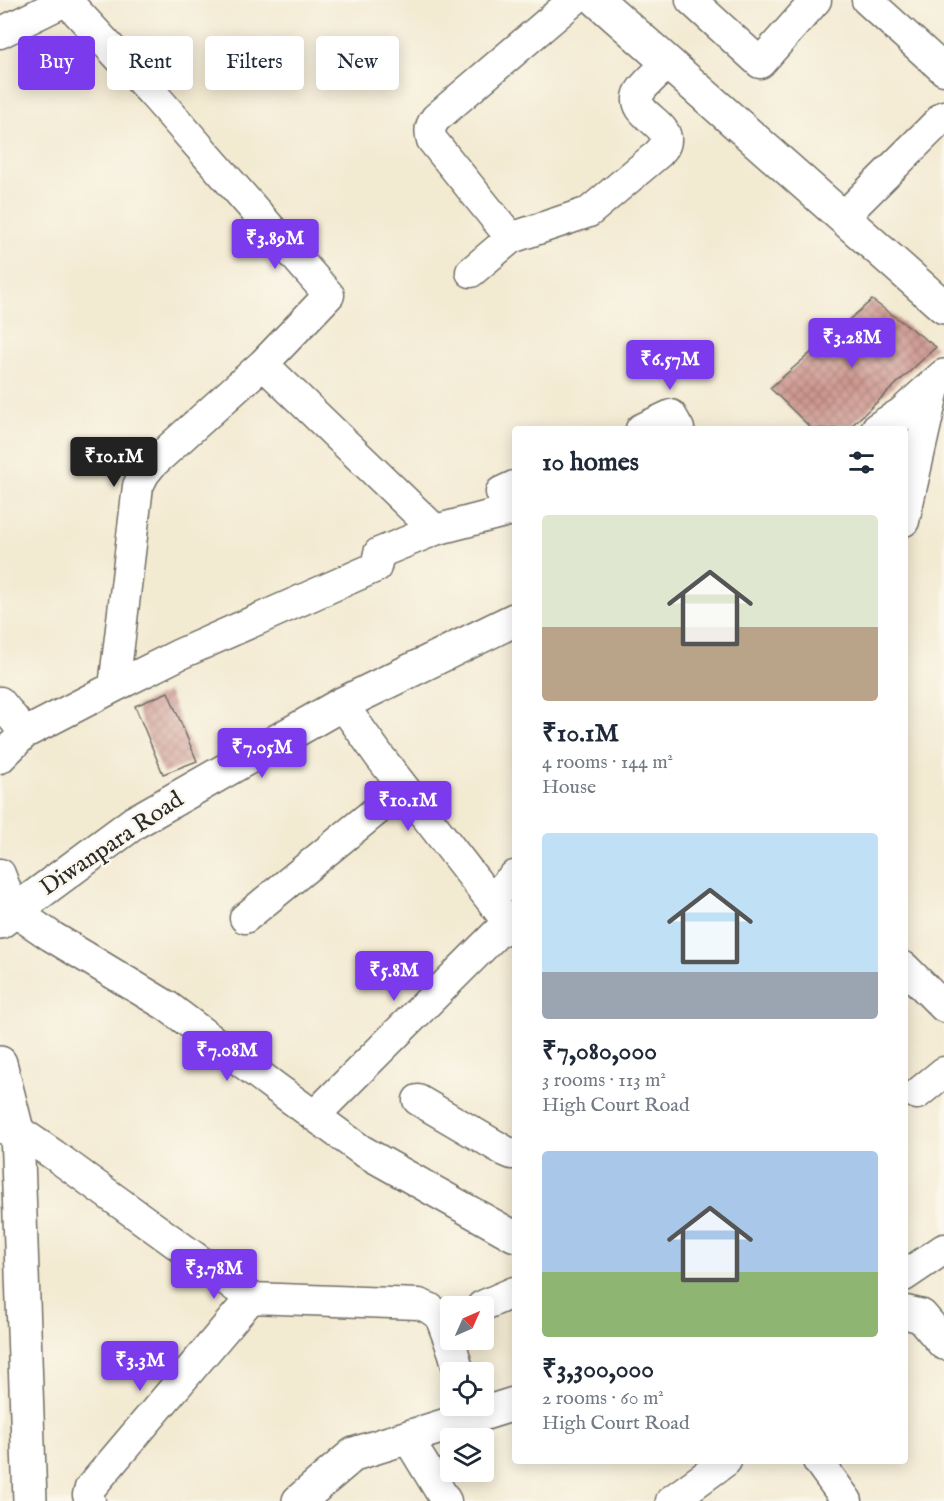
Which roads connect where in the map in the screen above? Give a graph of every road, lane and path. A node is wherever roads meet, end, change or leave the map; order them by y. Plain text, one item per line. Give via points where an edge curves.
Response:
1 (65, 0) edge
2 (574, 0) edge
3 (597, 0) edge
4 (691, 0) edge
5 (816, 0) edge
6 (867, 0) edge
7 (0, 33) edge
8 (668, 63) junction
9 (944, 70) edge
10 (944, 116) edge
11 (843, 217) junction
12 (511, 238) junction
13 (471, 272) dead end
14 (944, 307) edge
15 (263, 364) junction
16 (940, 380) edge
17 (647, 426) edge
18 (677, 426) edge
19 (883, 426) edge
20 (512, 487) edge
21 (908, 505) edge
22 (435, 531) junction
23 (512, 621) edge
24 (114, 687) junction
25 (0, 702) edge
26 (342, 704) junction
27 (25, 733) junction
28 (0, 758) edge
29 (404, 788) junction
30 (0, 874) edge
31 (512, 885) edge
32 (7, 917) edge
33 (505, 917) edge
34 (245, 918) dead end
35 (908, 970) edge
36 (940, 994) edge
37 (0, 1063) edge
38 (944, 1072) edge
39 (917, 1094) dead end
40 (418, 1100) dead end
41 (314, 1116) junction
42 (8, 1129) edge
43 (512, 1154) edge
44 (512, 1235) edge
45 (944, 1249) edge
46 (908, 1273) edge
47 (512, 1293) edge
48 (250, 1298) junction
49 (494, 1301) edge
50 (910, 1308) edge
51 (440, 1316) edge
52 (944, 1342) edge
53 (512, 1404) edge
54 (494, 1408) edge
55 (459, 1416) edge
56 (407, 1437) junction
57 (722, 1464) edge
58 (820, 1464) edge
59 (30, 1501) edge
60 (90, 1501) edge
61 (299, 1501) edge
62 (446, 1501) edge
63 (670, 1501) edge
64 (847, 1501) edge

1 - 7 street
1 - 15 street via 329,295
2 - 12 street via 430,125 432,140
3 - 8 street
4 - 5 street via 760,63
6 - 9 street
8 - 11 street
8 - 12 street via 638,95 641,109 666,136 659,153 589,212
10 - 11 street
11 - 14 street
12 - 13 street
15 - 22 street
15 - 24 street via 152,464 138,486
16 - 19 street
16 - 21 street
17 - 18 street via 671,415
20 - 22 street via 501,492 508,511
22 - 24 street via 379,553 376,567
23 - 26 street, Diwanpara Road
24 - 27 street
25 - 27 street
26 - 29 street
26 - 32 street, Diwanpara Road via 135,822
27 - 28 street
29 - 33 street
29 - 34 street
30 - 32 street
31 - 33 street
32 - 41 street via 51,936 167,1006
33 - 41 street
35 - 36 street
37 - 42 street
38 - 39 street
40 - 43 street
41 - 44 street via 361,1150
42 - 48 street via 129,1208
42 - 59 street
45 - 46 street
47 - 49 street
48 - 51 street via 419,1304
48 - 60 street via 90,1488
50 - 52 street
53 - 54 street
55 - 56 street
56 - 61 street via 354,1454
56 - 62 street
57 - 63 street
58 - 64 street

